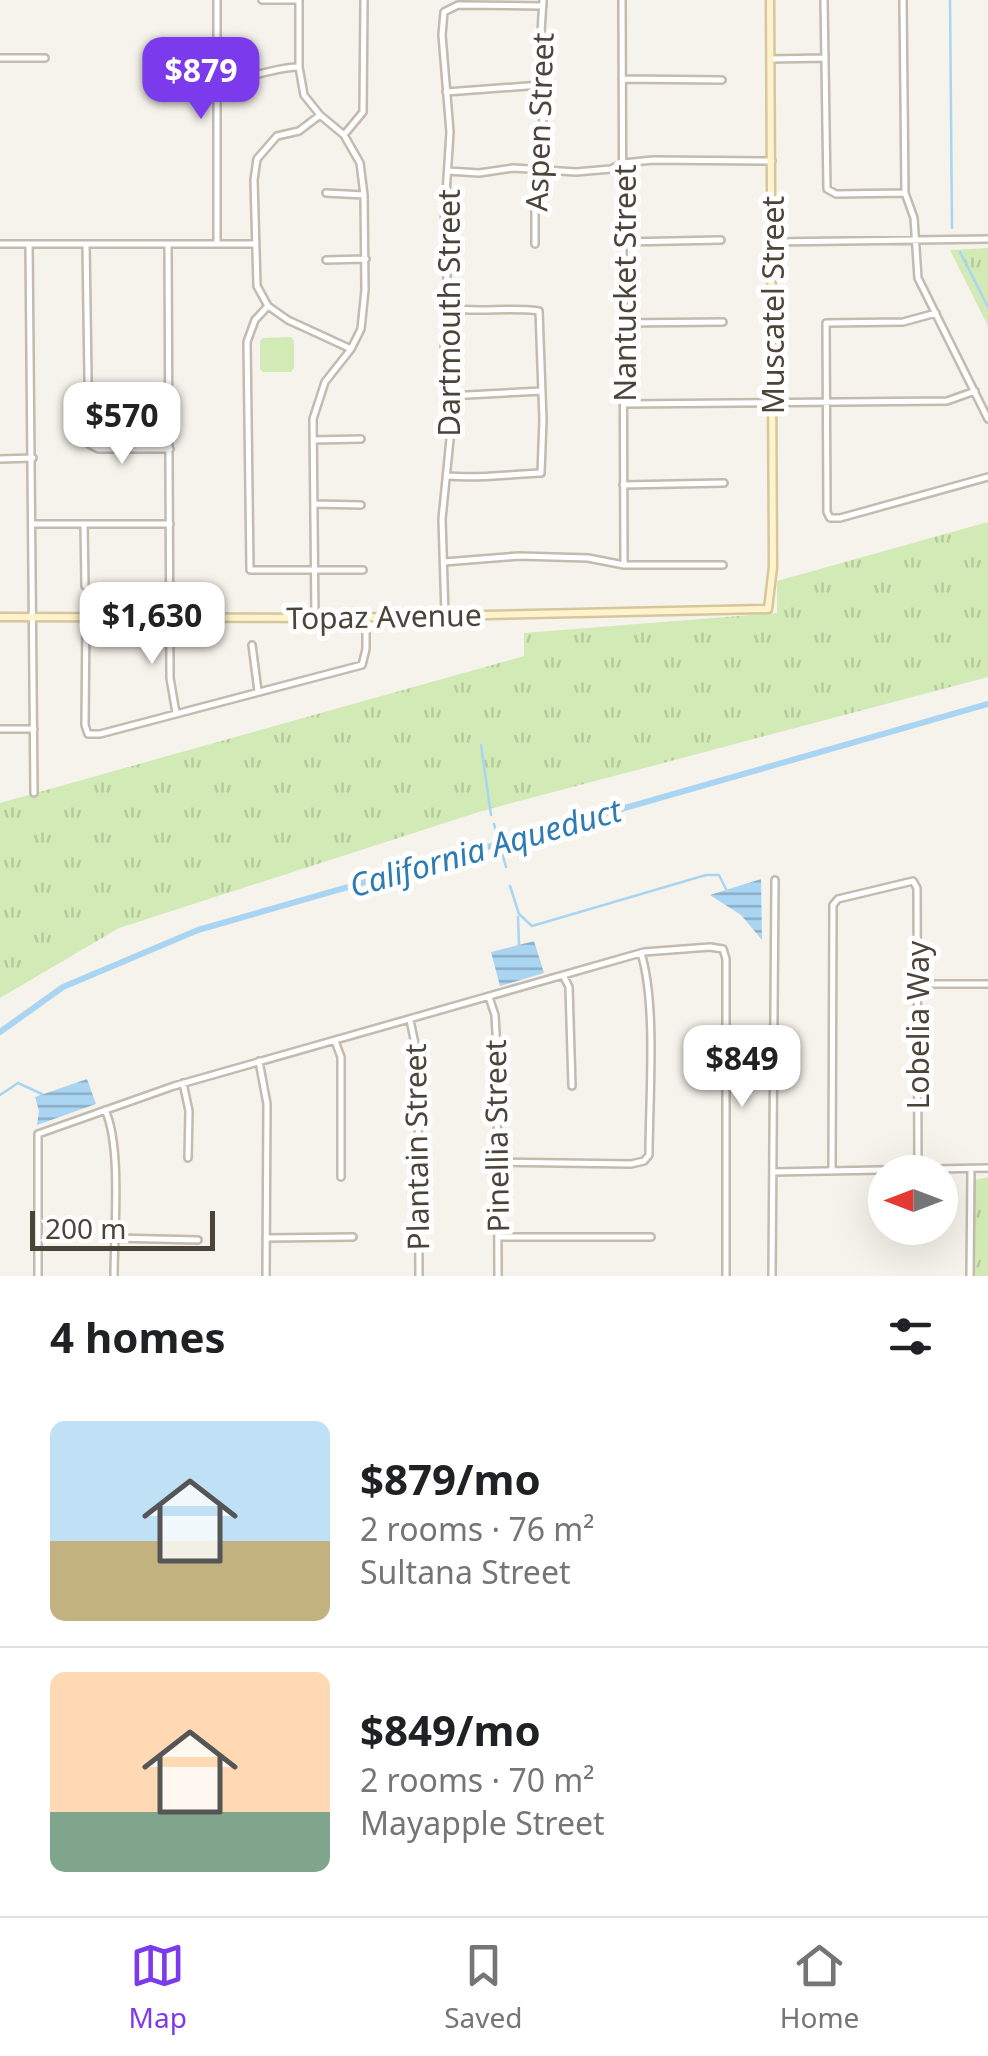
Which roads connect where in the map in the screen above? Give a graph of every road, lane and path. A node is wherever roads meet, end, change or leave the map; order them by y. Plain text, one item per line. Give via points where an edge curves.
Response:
1 (217, 0) edge
2 (262, 0) edge
3 (299, 0) edge
4 (364, 0) edge
5 (622, 0) edge
6 (770, 0) edge
7 (824, 0) edge
8 (903, 0) edge
9 (543, 3) edge
10 (0, 58) edge
11 (45, 58) dead end
12 (771, 58) junction
13 (824, 58) junction
14 (299, 67) junction
15 (235, 77) dead end
16 (622, 79) junction
17 (722, 80) dead end
18 (540, 85) junction
19 (446, 92) junction
20 (320, 115) junction
21 (344, 135) junction
22 (772, 161) junction
23 (623, 163) junction
24 (539, 168) junction
25 (447, 171) junction
26 (326, 193) dead end
27 (905, 193) junction
28 (364, 195) junction
29 (988, 239) edge
30 (721, 240) dead end
31 (914, 241) junction
32 (624, 242) junction
33 (773, 242) junction
34 (0, 244) edge
35 (29, 244) junction
36 (86, 244) junction
37 (168, 244) junction
38 (217, 244) junction
39 (256, 244) junction
40 (535, 244) dead end
41 (326, 260) dead end
42 (366, 260) junction
43 (268, 306) junction
44 (446, 308) junction
45 (936, 313) junction
46 (723, 322) dead end
47 (623, 323) junction
48 (351, 349) junction
49 (542, 391) junction
50 (974, 391) junction
51 (448, 396) junction
52 (772, 403) junction
53 (826, 403) junction
54 (625, 404) junction
55 (988, 419) edge
56 (361, 439) dead end
57 (312, 440) junction
58 (170, 449) junction
59 (33, 458) junction
60 (0, 459) edge
61 (447, 476) junction
62 (988, 477) edge
63 (724, 483) dead end
64 (623, 485) junction
65 (314, 504) junction
66 (361, 504) dead end
67 (34, 524) junction
68 (84, 524) junction
69 (171, 524) junction
70 (444, 562) junction
71 (624, 566) junction
72 (723, 566) dead end
73 (363, 570) dead end
74 (313, 571) junction
75 (84, 586) dead end
76 (768, 609) joint
77 (445, 615) junction
78 (34, 616) junction
79 (172, 616) junction
80 (0, 617) edge
81 (86, 617) junction
82 (366, 617) junction
83 (315, 618) junction
84 (252, 645) dead end
85 (258, 690) junction
86 (176, 714) junction
87 (34, 728) junction
88 (0, 729) edge
89 (34, 793) dead end
90 (775, 880) dead end
91 (641, 953) junction
92 (564, 977) junction
93 (916, 984) junction
94 (988, 984) edge
95 (488, 997) junction
96 (409, 1020) junction
97 (335, 1040) junction
98 (260, 1061) junction
99 (724, 1062) junction
100 (774, 1062) junction
101 (183, 1083) junction
102 (572, 1086) dead end
103 (105, 1110) junction
104 (918, 1155) edge
105 (188, 1158) dead end
106 (496, 1162) junction
107 (988, 1168) edge
108 (958, 1169) edge
109 (971, 1169) junction
110 (832, 1171) junction
111 (868, 1171) edge
112 (773, 1172) junction
113 (341, 1177) dead end
114 (353, 1237) dead end
115 (498, 1237) junction
116 (651, 1237) dead end
117 (114, 1238) junction
118 (266, 1238) junction
119 (198, 1240) dead end
120 (38, 1276) edge
121 (114, 1276) edge
122 (266, 1276) edge
123 (419, 1276) edge
124 (498, 1276) edge
125 (726, 1276) edge
126 (772, 1276) edge
127 (970, 1276) edge

1 - 38 street
2 - 3 street
3 - 14 street
4 - 21 street via 363,112
5 - 16 street, Nantucket Street
6 - 12 street, Muscatel Street
7 - 13 street
8 - 27 street
9 - 18 street, Aspen Street
9 - 19 street, Dartmouth Street via 458,5 444,12
10 - 11 street
12 - 13 street
12 - 22 street, Muscatel Street
13 - 27 street via 827,189
14 - 15 street
14 - 20 street via 304,95
16 - 17 street
16 - 23 street, Nantucket Street
18 - 19 street
18 - 24 street, Aspen Street
19 - 25 street, Dartmouth Street
20 - 21 street
20 - 39 street via 277,136 257,159
21 - 28 street via 360,163
22 - 23 street
22 - 33 street, Muscatel Street
23 - 24 street via 576,172
23 - 32 street, Nantucket Street
24 - 25 street
24 - 40 street, Aspen Street
25 - 44 street, Dartmouth Street
26 - 28 street
27 - 31 street
28 - 42 street
29 - 31 street
30 - 32 street
31 - 33 street
31 - 45 street via 918,278
32 - 47 street, Nantucket Street
33 - 52 street, Muscatel Street
34 - 35 street
35 - 36 street
35 - 59 street
36 - 37 street
36 - 58 street via 89,444
37 - 38 street
37 - 58 street
38 - 39 street
39 - 43 street via 257,286
41 - 42 street
42 - 48 street via 360,329
43 - 48 street
43 - 74 street via 254,320 248,342 250,570
44 - 49 street via 540,312
44 - 51 street, Dartmouth Street
45 - 50 street
45 - 53 street via 904,322 826,323
46 - 47 street
47 - 54 street, Nantucket Street
48 - 57 street via 325,382
49 - 51 street
49 - 61 street via 541,473
50 - 53 street via 948,401
50 - 55 street
51 - 61 street, Dartmouth Street
52 - 53 street
52 - 54 street
52 - 76 street, Muscatel Street
53 - 62 street via 830,518
54 - 64 street, Nantucket Street
56 - 57 street
57 - 65 street
58 - 69 street
59 - 60 street
59 - 67 street
61 - 70 street, Dartmouth Street
63 - 64 street
64 - 71 street, Nantucket Street
65 - 66 street
65 - 74 street
67 - 68 street
67 - 78 street
68 - 69 street
68 - 75 street
69 - 79 street
70 - 71 street via 552,557
70 - 77 street, Dartmouth Street
71 - 72 street
73 - 74 street
74 - 83 street
76 - 77 street, Topaz Avenue
77 - 82 street, Topaz Avenue
78 - 80 street, Topaz Avenue
78 - 81 street, Topaz Avenue
78 - 87 street
79 - 81 street, Topaz Avenue
79 - 83 street, Topaz Avenue
79 - 86 street
81 - 86 street via 88,734
82 - 83 street, Topaz Avenue
82 - 85 street via 362,665
84 - 85 street
85 - 86 street
87 - 88 street
87 - 89 street
90 - 100 street
91 - 92 street
91 - 99 street via 723,949
91 - 106 street via 648,1156
92 - 95 street
92 - 102 street
93 - 94 street
93 - 104 street, Lobelia Way
93 - 110 street, Lobelia Way via 913,881 838,899
95 - 96 street
95 - 106 street, Pinellia Street via 497,1050
96 - 97 street
96 - 123 street, Plantain Street via 418,1058
97 - 98 street
97 - 113 street via 341,1056
98 - 101 street
98 - 118 street via 267,1104
99 - 100 street
99 - 125 street
100 - 112 street
101 - 103 street
101 - 105 street
103 - 117 street via 111,1122
103 - 120 street via 38,1134
106 - 115 street, Pinellia Street
107 - 109 street
108 - 109 street
109 - 127 street
110 - 111 street
110 - 112 street
112 - 126 street
114 - 118 street
115 - 116 street
115 - 124 street, Pinellia Street
117 - 119 street
117 - 121 street
118 - 122 street

